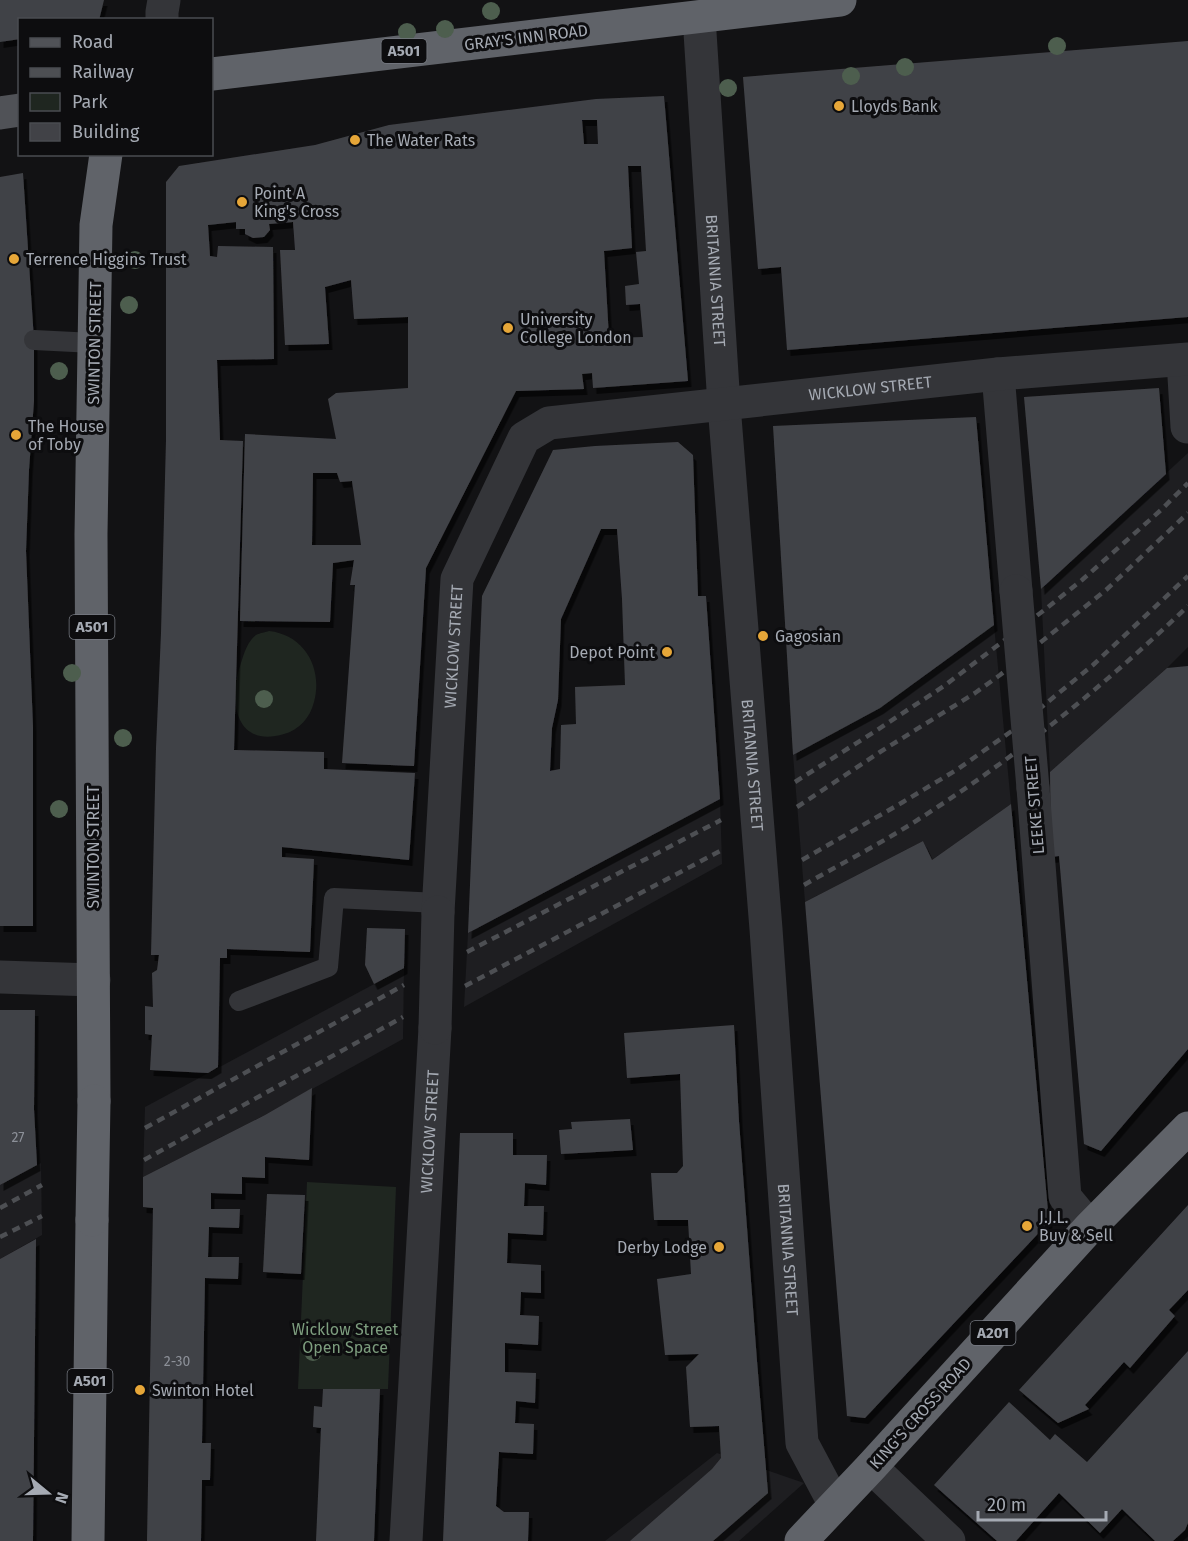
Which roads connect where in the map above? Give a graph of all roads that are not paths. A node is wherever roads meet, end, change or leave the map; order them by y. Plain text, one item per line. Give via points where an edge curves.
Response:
1 (164, 0) edge
2 (840, 0) edge
3 (699, 17) junction
4 (162, 18) edge
5 (213, 74) edge
6 (18, 110) edge
7 (0, 113) edge
8 (106, 156) edge
9 (34, 340) dead end
10 (94, 343) junction
11 (1186, 359) edge
12 (998, 374) junction
13 (724, 405) junction
14 (1187, 427) edge
15 (439, 908) junction
16 (0, 977) edge
17 (94, 981) junction
18 (239, 1001) dead end
19 (1188, 1128) edge
20 (1090, 1227) junction
21 (871, 1467) junction
22 (835, 1505) junction
23 (88, 1541) edge
24 (406, 1541) edge
25 (801, 1541) edge
26 (949, 1541) edge

1 - 4 street
2 - 3 highway, GRAY'S INN ROAD / A501
3 - 5 highway, GRAY'S INN ROAD / A501
3 - 13 street, BRITANNIA STREET
6 - 7 main road
8 - 10 highway, SWINTON STREET / A501 via 96,225
9 - 10 lane
10 - 17 highway, SWINTON STREET / A501
11 - 12 street, WICKLOW STREET
11 - 14 street
12 - 13 street, WICKLOW STREET
12 - 20 street, LEEKE STREET, bridge via 1065,1197
13 - 15 street, WICKLOW STREET via 549,423 524,438 457,579
13 - 22 street, BRITANNIA STREET via 802,1443
15 - 18 lane via 334,898 328,967
15 - 24 street, WICKLOW STREET, bridge
16 - 17 street
17 - 23 highway, SWINTON STREET / A501, bridge
19 - 20 highway, KING'S CROSS ROAD / A201
20 - 21 highway, KING'S CROSS ROAD / A201
21 - 22 highway, KING'S CROSS ROAD / A201
21 - 26 street
22 - 25 highway, KING'S CROSS ROAD / A201

